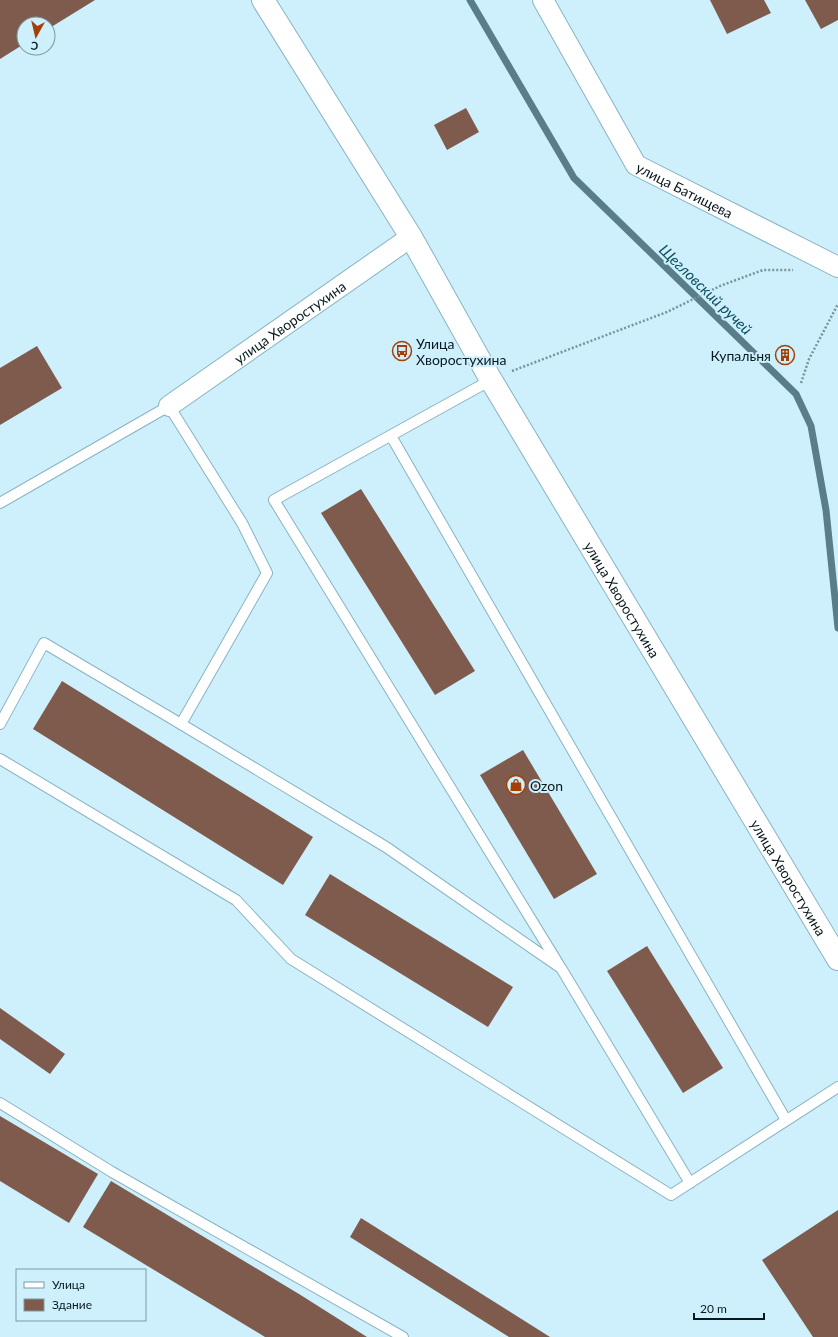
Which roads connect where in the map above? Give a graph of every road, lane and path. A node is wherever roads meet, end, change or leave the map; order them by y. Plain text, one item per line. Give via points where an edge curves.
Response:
1 (264, 0) edge
2 (543, 0) edge
3 (411, 237) junction
4 (838, 267) edge
5 (800, 270) dead end
6 (838, 304) edge
7 (491, 380) junction
8 (801, 383) dead end
9 (168, 406) junction
10 (391, 436) junction
11 (0, 503) edge
12 (0, 724) edge
13 (181, 724) junction
14 (0, 759) edge
15 (838, 959) edge
16 (561, 968) junction
17 (838, 1087) edge
18 (0, 1103) edge
19 (786, 1120) junction
20 (690, 1183) junction
21 (403, 1337) edge

1 - 3 street, улица Хворостухина
2 - 4 street, улица Батищева via 636,165
3 - 7 street, улица Хворостухина
3 - 9 street, улица Хворостухина
5 - 7 path via 762,270 720,286 667,312
6 - 8 path via 809,359
7 - 10 lane
7 - 15 street, улица Хворостухина
9 - 11 lane
9 - 13 lane via 242,523 267,573
10 - 16 lane via 274,500
10 - 19 lane
12 - 13 lane via 44,643
13 - 16 lane via 386,847
14 - 20 lane via 236,900 291,959 671,1195
16 - 20 lane
17 - 19 lane
18 - 21 lane via 112,1172
19 - 20 lane

